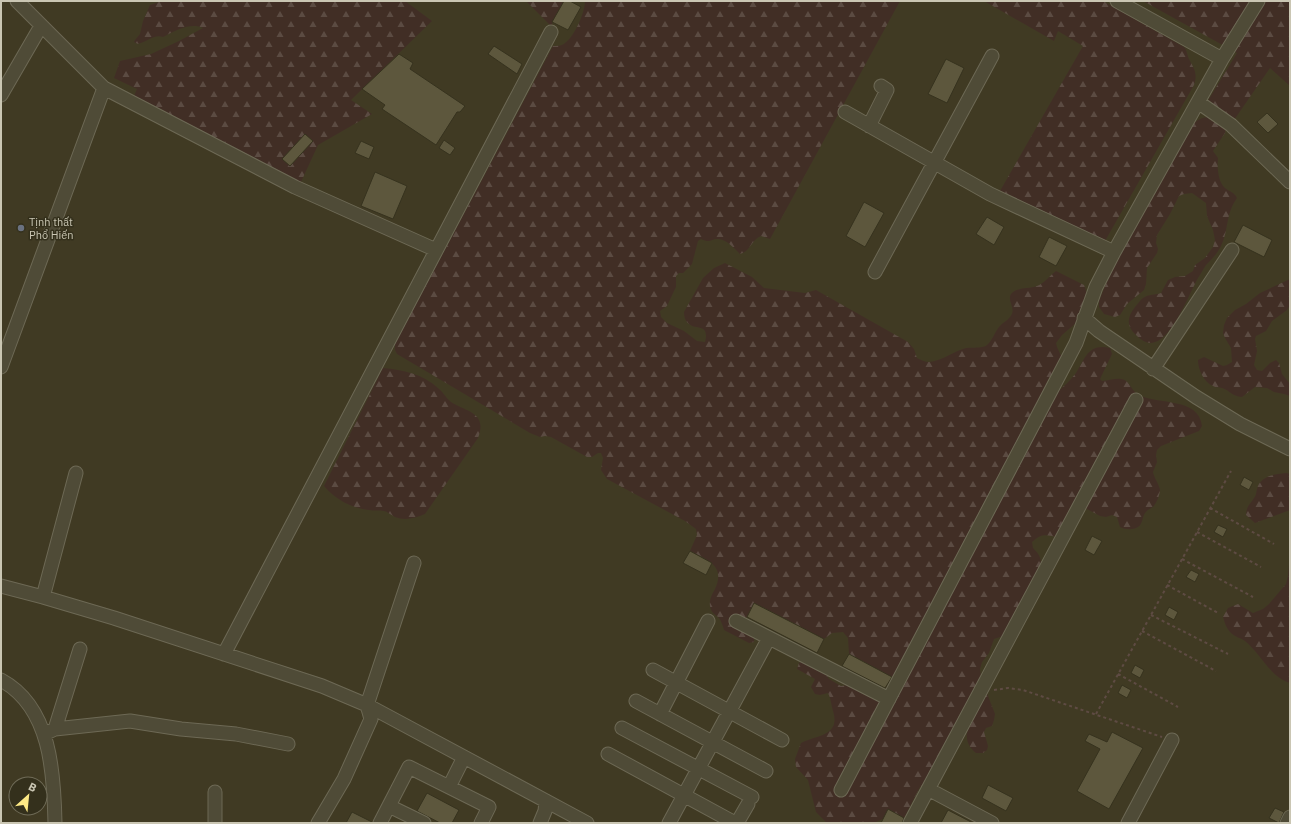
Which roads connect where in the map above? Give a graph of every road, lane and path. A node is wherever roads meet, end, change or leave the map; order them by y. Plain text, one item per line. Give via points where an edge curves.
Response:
1 (17, 1) edge
2 (1117, 1) edge
3 (1258, 1) edge
4 (41, 26) junction
5 (551, 32) dead end
6 (992, 56) dead end
7 (1222, 59) junction
8 (881, 86) dead end
9 (104, 88) junction
10 (1, 95) edge
11 (1198, 102) junction
12 (845, 112) dead end
13 (869, 126) junction
14 (935, 163) junction
15 (1290, 182) edge
16 (436, 250) junction
17 (1232, 250) dead end
18 (1114, 252) junction
19 (875, 272) dead end
20 (1084, 318) junction
21 (1, 366) edge
22 (1153, 369) junction
23 (1136, 400) dead end
24 (1290, 449) edge
25 (1230, 471) dead end
26 (76, 473) dead end
27 (1210, 508) junction
28 (1197, 532) junction
29 (1274, 544) dead end
30 (1182, 558) junction
31 (414, 562) dead end
32 (1261, 567) dead end
33 (1167, 585) junction
34 (1, 586) edge
35 (43, 597) junction
36 (1254, 597) dead end
37 (1218, 612) dead end
38 (1151, 615) junction
39 (708, 621) dead end
40 (736, 621) dead end
41 (1142, 631) junction
42 (770, 638) junction
43 (80, 649) dead end
44 (224, 654) junction
45 (1228, 654) dead end
46 (653, 670) dead end
47 (1216, 671) dead end
48 (1118, 674) junction
49 (1, 680) edge
50 (676, 682) junction
51 (888, 699) junction
52 (976, 700) junction
53 (636, 702) dead end
54 (367, 705) junction
55 (1178, 707) dead end
56 (730, 711) junction
57 (660, 714) junction
58 (1096, 714) junction
59 (622, 728) dead end
60 (49, 732) junction
61 (782, 740) dead end
62 (1172, 740) joint
63 (713, 742) junction
64 (288, 744) dead end
65 (608, 754) dead end
66 (464, 757) junction
67 (699, 768) junction
68 (766, 771) dead end
69 (449, 787) junction
70 (928, 789) junction
71 (841, 790) dead end
72 (215, 792) dead end
73 (684, 795) junction
74 (546, 801) junction
75 (389, 806) junction
76 (1290, 817) edge
77 (55, 823) edge
78 (215, 823) edge
79 (318, 823) edge
80 (380, 823) edge
81 (423, 823) edge
82 (481, 823) edge
83 (540, 823) edge
84 (587, 823) edge
85 (669, 823) edge
86 (736, 823) edge
87 (910, 823) edge
88 (992, 823) edge
89 (1128, 823) edge
90 (1287, 823) edge

1 - 4 street
2 - 7 street
3 - 7 street
4 - 9 street
4 - 10 street
5 - 16 street
6 - 14 street
7 - 11 street
8 - 13 street via 887,90
9 - 16 street via 295,187
9 - 21 street
11 - 15 street via 1231,125
11 - 18 street
12 - 13 street
13 - 14 street
14 - 18 street via 990,194
14 - 19 street
16 - 44 street
17 - 22 street
18 - 20 street
20 - 22 street
20 - 51 street via 1071,352
22 - 24 street via 1240,424
23 - 52 street
25 - 27 path
26 - 35 street
27 - 28 path
27 - 29 path
28 - 30 path
28 - 32 path
30 - 33 path
30 - 36 path
31 - 54 street
33 - 37 path
33 - 38 path
34 - 35 street
35 - 44 street
38 - 41 path
38 - 45 path
39 - 50 street
40 - 42 street
41 - 47 path
41 - 48 path
42 - 51 street
42 - 56 street
43 - 60 street
44 - 54 street via 322,686
46 - 50 street
48 - 55 path
48 - 58 path
49 - 60 street via 26,700
50 - 56 street
50 - 57 street
51 - 71 street
52 - 58 path via 991,690 1016,688
52 - 70 street
53 - 57 street
54 - 66 street
54 - 79 street via 372,719 344,778
56 - 61 street
56 - 63 street
57 - 63 street
58 - 62 path
59 - 67 street
60 - 64 street via 130,721 236,734
60 - 77 street
62 - 89 street
63 - 67 street
63 - 68 street
65 - 73 street
66 - 69 street
66 - 74 street
67 - 73 street
67 - 86 street via 750,801
69 - 75 street via 409,767
69 - 82 street via 489,807
70 - 87 street
70 - 88 street
72 - 78 street
73 - 85 street
73 - 86 street
74 - 83 street
74 - 84 street
75 - 80 street
75 - 81 street
76 - 90 street

